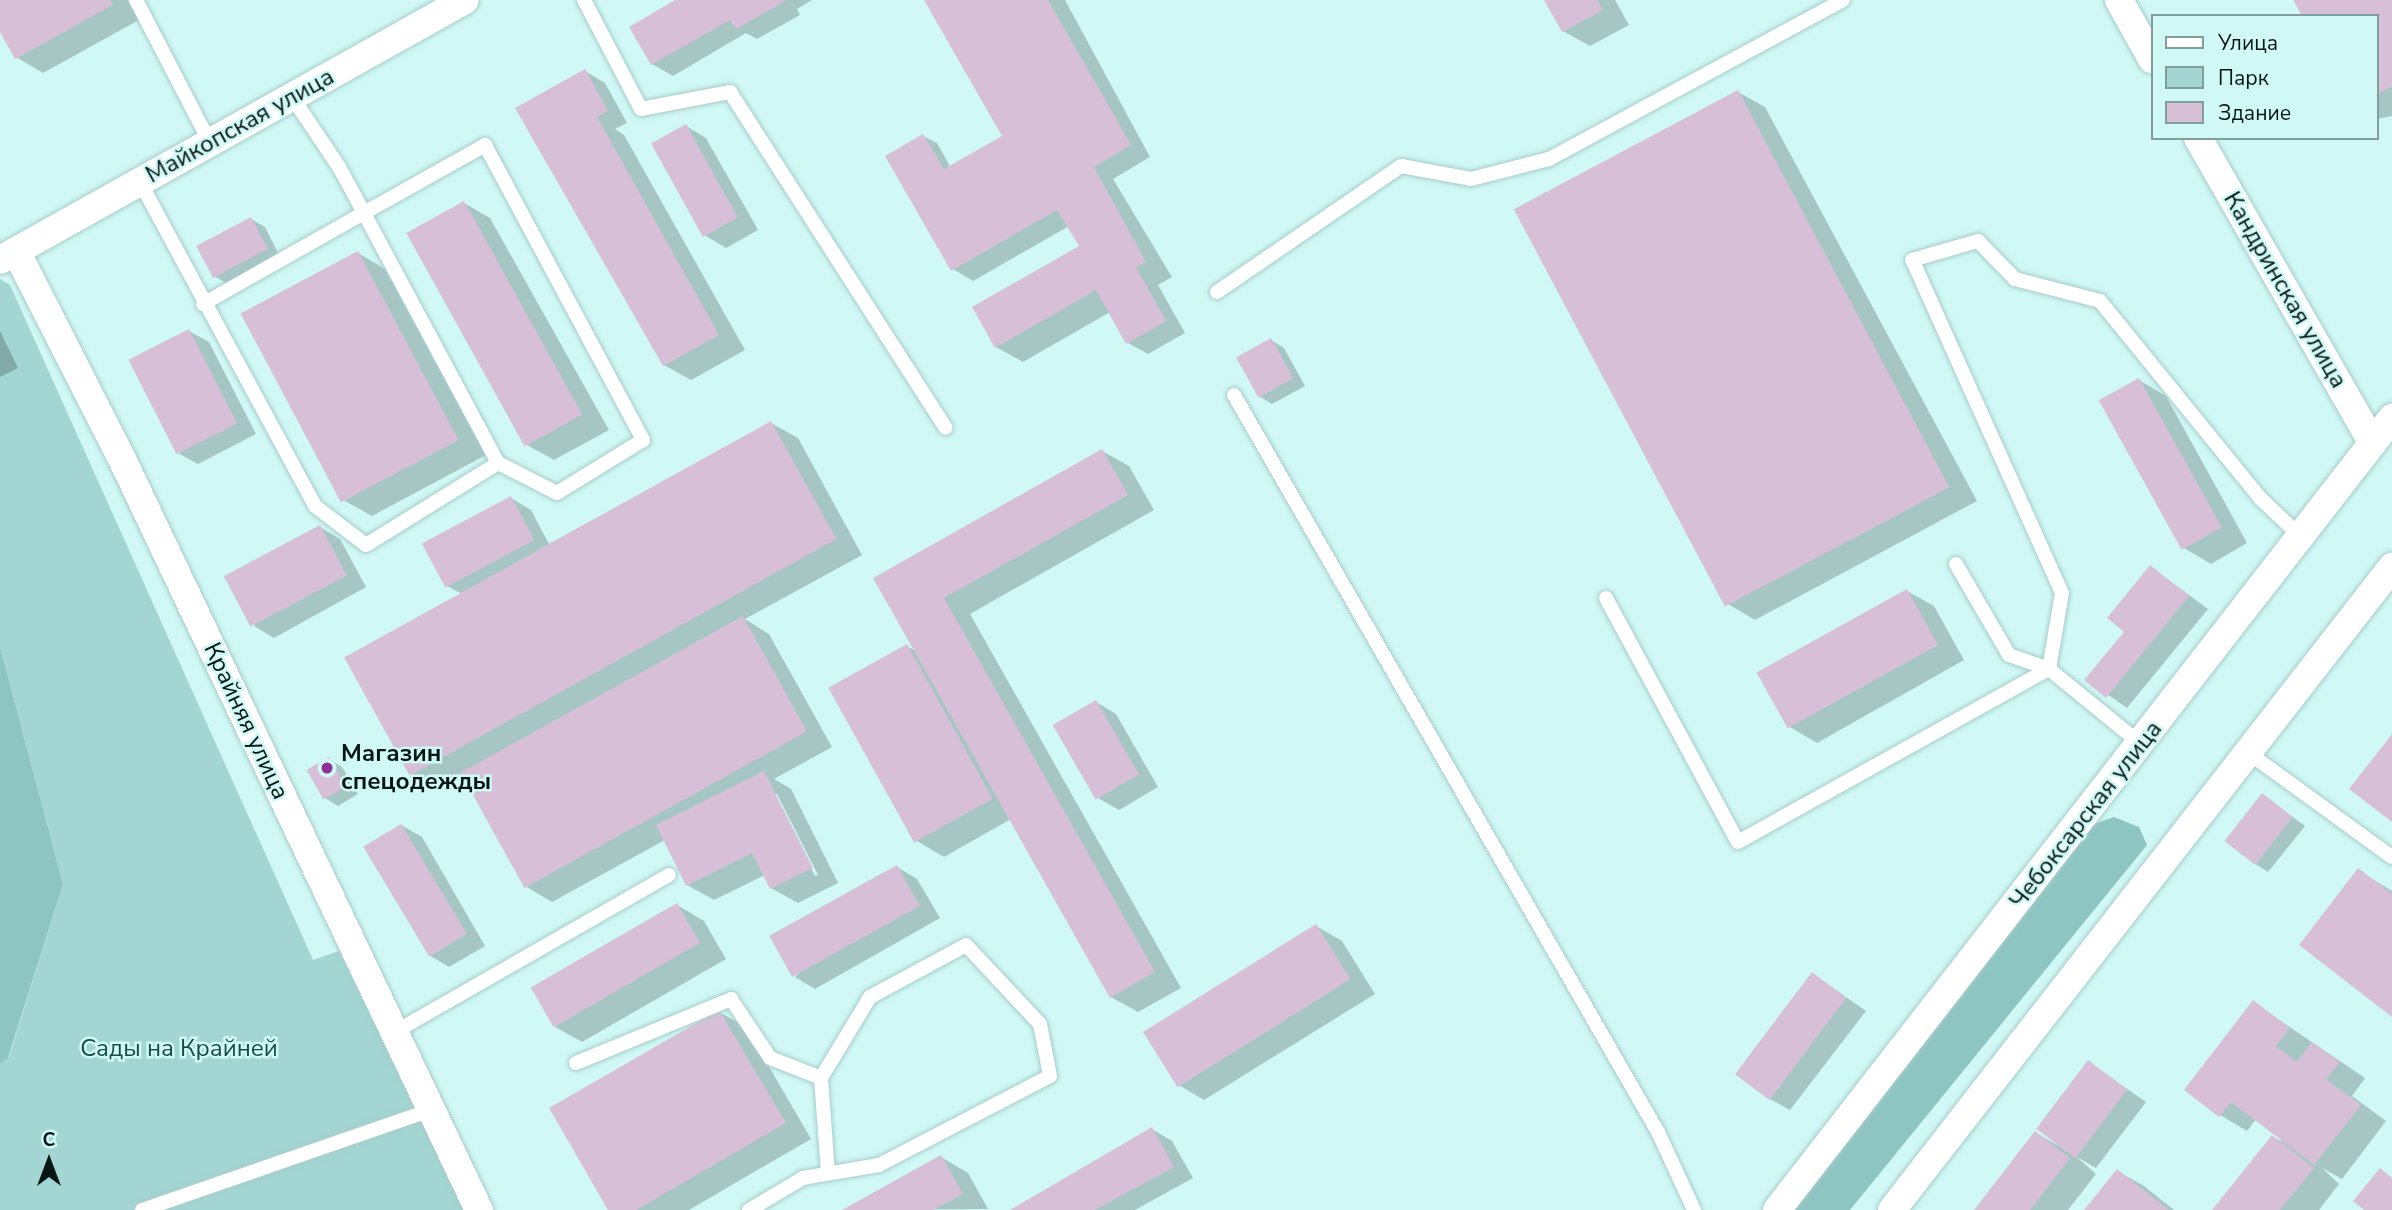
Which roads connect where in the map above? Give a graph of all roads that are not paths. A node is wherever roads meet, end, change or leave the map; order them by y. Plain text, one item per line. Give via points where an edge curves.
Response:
1 (136, 0) edge
2 (584, 0) edge
3 (1843, 0) edge
4 (2119, 0) edge
5 (454, 3) edge
6 (2150, 55) edge
7 (292, 97) junction
8 (2199, 140) edge
9 (210, 143) junction
10 (140, 182) junction
11 (364, 214) junction
12 (8, 256) edge
13 (1217, 292) dead end
14 (202, 304) junction
15 (1234, 395) dead end
16 (2392, 418) edge
17 (946, 428) dead end
18 (2372, 443) junction
19 (498, 463) junction
20 (2301, 537) junction
21 (1956, 564) dead end
22 (2392, 567) edge
23 (1606, 598) dead end
24 (2049, 669) junction
25 (2141, 744) junction
26 (2250, 754) junction
27 (2392, 857) edge
28 (669, 875) dead end
29 (393, 1032) junction
30 (576, 1063) dead end
31 (821, 1077) junction
32 (430, 1110) junction
33 (828, 1173) junction
34 (142, 1210) edge
35 (479, 1210) edge
36 (750, 1210) edge
37 (1694, 1210) edge
38 (1777, 1210) edge
39 (1892, 1210) edge

1 - 9 lane
2 - 17 lane via 641,109 730,92
3 - 13 lane via 1549,159 1471,179 1401,166
4 - 6 street
5 - 7 street, Майкопская улица
7 - 9 street, Майкопская улица
7 - 11 lane
8 - 18 street, Кандринская улица
9 - 10 street, Майкопская улица
10 - 12 street, Майкопская улица
10 - 14 lane
11 - 14 lane
11 - 19 lane
11 - 19 lane via 485,145 643,440 557,493
12 - 29 street, Крайняя улица via 122,459
14 - 19 lane via 315,506 366,545
15 - 37 lane via 1658,1132
16 - 18 street, Чебоксарская улица
18 - 20 street, Чебоксарская улица
20 - 24 lane via 2260,498 2101,301 2015,279 1978,241 1912,260 2062,593
20 - 25 street, Чебоксарская улица
21 - 24 lane via 2009,655
22 - 26 street
23 - 24 lane via 1738,842
24 - 25 lane
25 - 38 street, Чебоксарская улица
26 - 27 lane
26 - 39 street
28 - 29 lane
29 - 32 street, Крайняя улица
30 - 31 lane via 731,999 770,1058
31 - 33 lane
31 - 33 lane via 870,997 966,945 1040,1024 1049,1076 879,1165
32 - 34 lane
32 - 35 street, Крайняя улица
33 - 36 lane via 803,1178

